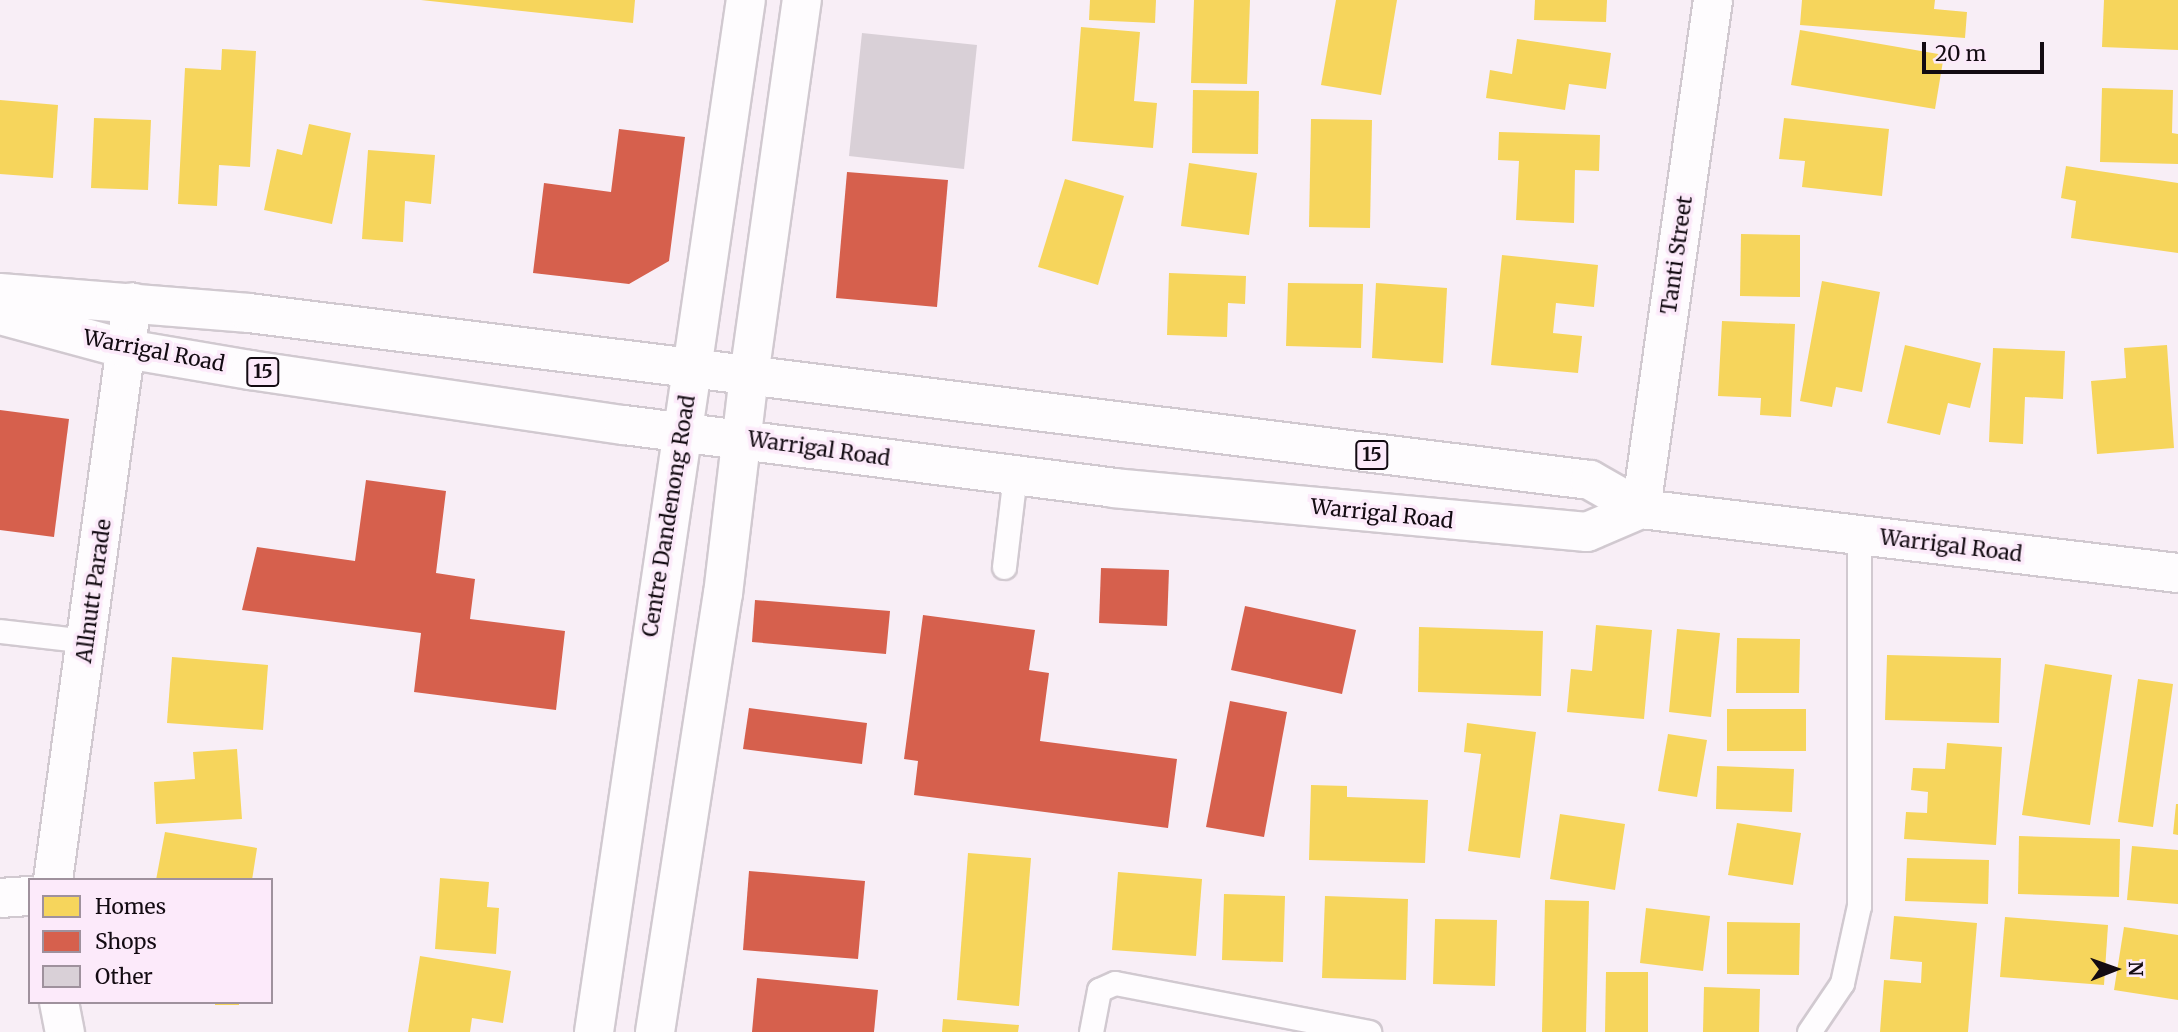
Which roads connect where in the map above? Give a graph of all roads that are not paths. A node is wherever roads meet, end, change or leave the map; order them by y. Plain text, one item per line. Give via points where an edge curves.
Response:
1 (746, 0) edge
2 (802, 0) edge
3 (1713, 0) edge
4 (0, 293) edge
5 (132, 302) junction
6 (0, 315) edge
7 (126, 349) junction
8 (692, 369) junction
9 (749, 376) junction
10 (683, 432) junction
11 (742, 439) junction
12 (1015, 475) junction
13 (1641, 509) junction
14 (1859, 535) junction
15 (1004, 567) dead end
16 (2178, 573) edge
17 (0, 631) edge
18 (88, 641) junction
19 (53, 878) edge
20 (28, 896) edge
21 (0, 898) edge
22 (59, 1004) edge
23 (65, 1032) edge
24 (594, 1032) edge
25 (655, 1032) edge
26 (1091, 1032) edge
27 (1369, 1032) edge
28 (1810, 1032) edge

1 - 8 main road, Centre Dandenong Road
2 - 9 main road
3 - 13 main road, Tanti Street
4 - 5 main road, Warrigal Road / 15
5 - 7 main road, Allnutt Parade
5 - 8 main road, Warrigal Road / 15
6 - 7 main road, Warrigal Road / 15
7 - 10 main road, Warrigal Road / 15
7 - 18 main road, Allnutt Parade
8 - 9 main road, Warrigal Road / 15
8 - 10 main road, Centre Dandenong Road
9 - 11 main road
9 - 13 main road, Warrigal Road / 15 via 1590,481
10 - 11 main road, Warrigal Road / 15
10 - 24 main road, Centre Dandenong Road
11 - 12 main road, Warrigal Road / 15
11 - 25 main road via 723,594
12 - 13 main road, Warrigal Road / 15 via 1587,532
12 - 15 lane
13 - 14 main road, Warrigal Road / 15
14 - 16 main road, Warrigal Road / 15
14 - 28 lane via 1859,906 1842,983
17 - 18 lane
18 - 19 main road, Allnutt Parade
20 - 21 main road
22 - 23 main road
26 - 27 lane via 1099,990 1115,983

